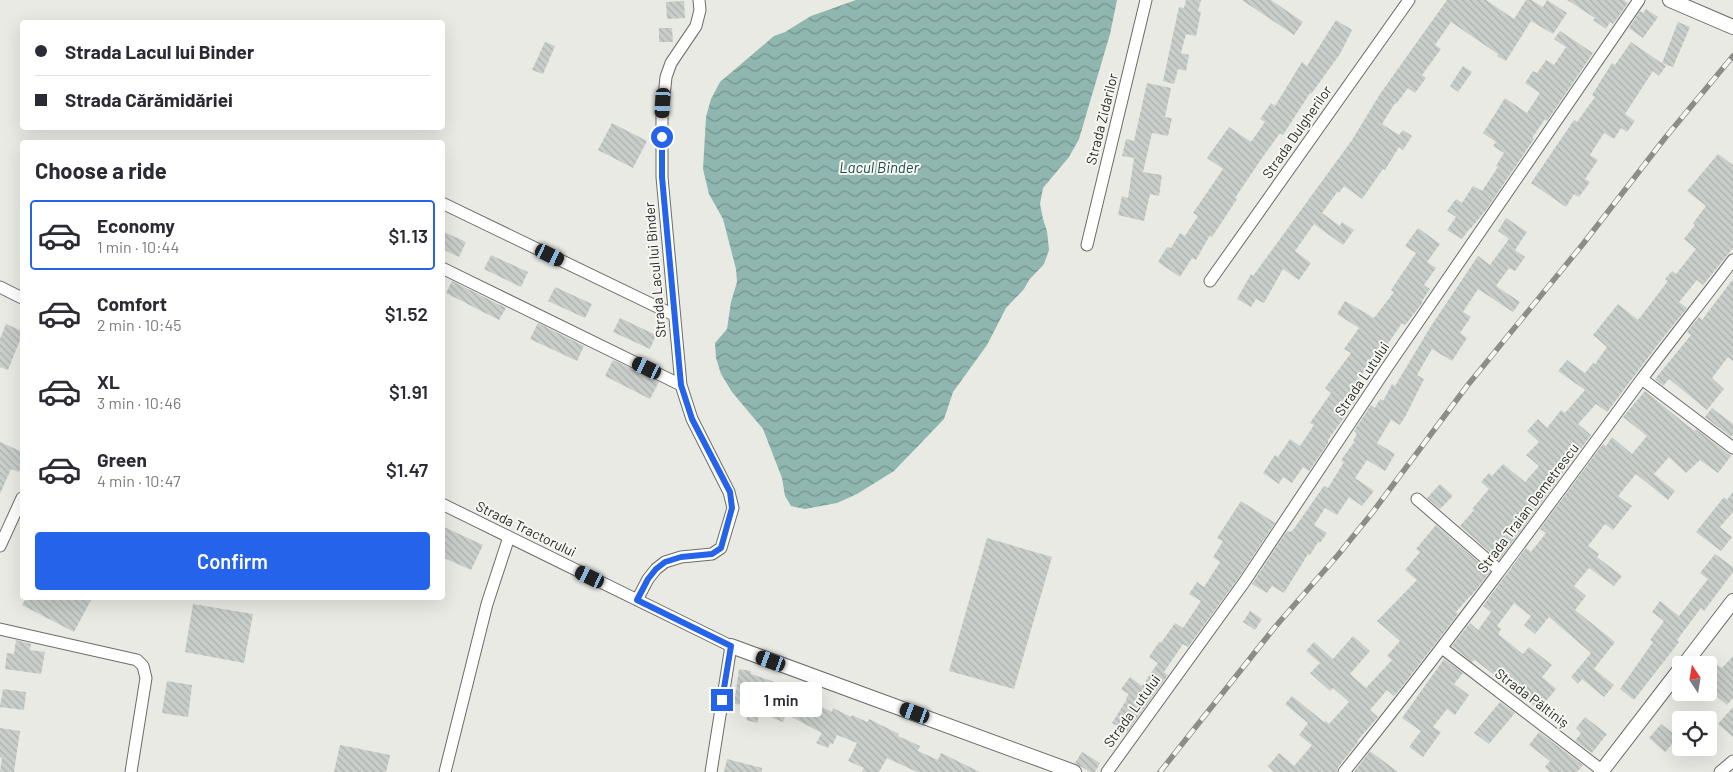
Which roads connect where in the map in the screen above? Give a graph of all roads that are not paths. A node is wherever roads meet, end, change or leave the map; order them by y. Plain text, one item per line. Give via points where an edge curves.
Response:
1 (699, 0) edge
2 (1146, 0) edge
3 (1408, 0) edge
4 (1639, 0) edge
5 (1670, 0) edge
6 (1733, 26) edge
7 (445, 204) edge
8 (1087, 245) dead end
9 (1733, 260) edge
10 (445, 269) edge
11 (1210, 281) dead end
12 (2, 288) edge
13 (20, 297) edge
14 (0, 301) edge
15 (674, 315) junction
16 (1642, 379) junction
17 (681, 385) junction
18 (1733, 448) edge
19 (1417, 499) dead end
20 (20, 502) edge
21 (445, 505) edge
22 (509, 537) junction
23 (0, 546) edge
24 (1499, 570) junction
25 (637, 600) junction
26 (1733, 602) edge
27 (0, 629) edge
28 (731, 646) junction
29 (1442, 648) junction
30 (1691, 656) edge
31 (1672, 680) edge
32 (1733, 761) edge
33 (132, 772) edge
34 (444, 772) edge
35 (711, 772) edge
36 (1074, 772) edge
37 (1107, 772) edge
38 (1344, 772) edge
39 (1602, 772) edge
40 (1720, 772) edge

1 - 15 street, Strada Lacul lui Binder via 696,26 670,63 664,89 662,177
2 - 8 street, Strada Zidarilor
3 - 11 street, Strada Dulgherilor
4 - 37 street, Strada Lutului via 1245,581
5 - 6 street
7 - 15 street
9 - 16 street, Strada Traian Demetrescu
10 - 17 street
12 - 13 street
12 - 14 street
15 - 17 street, Strada Lacul lui Binder
16 - 18 street
16 - 24 street, Strada Traian Demetrescu
17 - 25 street, Strada Lacul lui Binder via 692,419 730,492 732,508 721,548 712,554 665,562 648,579
19 - 24 street
20 - 23 street
21 - 22 street, Strada Tractorului
22 - 25 street, Strada Tractorului
22 - 34 street via 487,604
24 - 29 street, Strada Traian Demetrescu
25 - 28 street, Strada Tractorului
26 - 30 street
27 - 33 street via 136,660 143,666 146,678
28 - 35 street
28 - 36 street
29 - 38 street, Strada Traian Demetrescu
29 - 39 street, Strada Păltiniș
31 - 39 street
32 - 40 street

